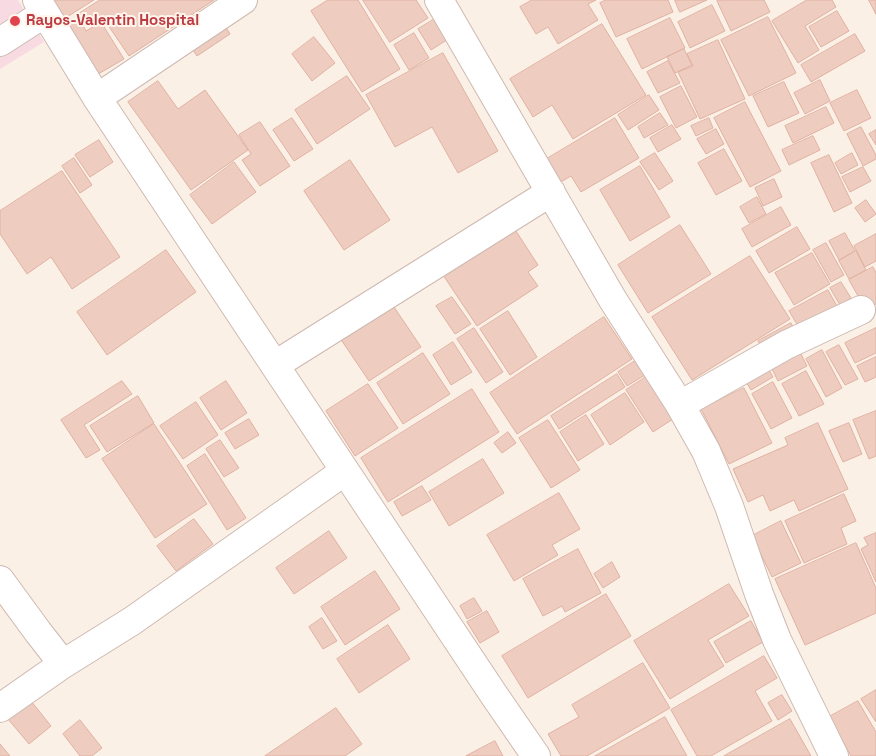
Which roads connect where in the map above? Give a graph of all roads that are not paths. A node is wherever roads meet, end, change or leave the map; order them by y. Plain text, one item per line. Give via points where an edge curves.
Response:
1 (243, 0) edge
2 (439, 0) edge
3 (41, 7) edge
4 (0, 42) edge
5 (97, 98) junction
6 (551, 192) junction
7 (861, 310) dead end
8 (275, 365) junction
9 (680, 405) junction
10 (345, 471) junction
11 (0, 580) edge
12 (63, 664) junction
13 (0, 708) edge
14 (536, 756) edge
15 (834, 756) edge

1 - 5 street
2 - 6 street
3 - 4 street
3 - 5 street
5 - 8 street
6 - 8 street
6 - 9 street via 613,300
7 - 9 street via 786,345
8 - 10 street
9 - 15 street via 706,451 729,506 777,640
10 - 12 street via 132,621
10 - 14 street
11 - 12 street
12 - 13 street

